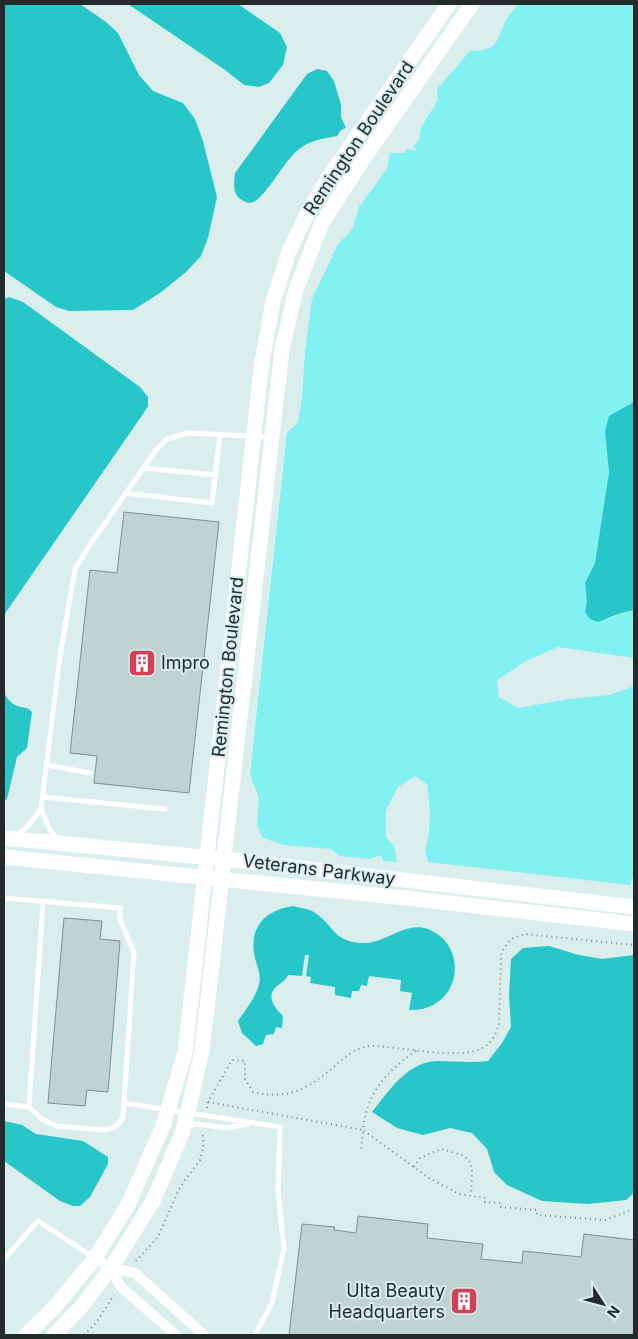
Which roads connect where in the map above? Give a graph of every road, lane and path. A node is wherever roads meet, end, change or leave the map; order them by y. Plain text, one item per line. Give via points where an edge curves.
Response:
1 (449, 4) edge
2 (472, 4) edge
3 (220, 434) junction
4 (254, 435) junction
5 (272, 437) junction
6 (143, 468) junction
7 (216, 475) junction
8 (125, 494) junction
9 (46, 765) junction
10 (90, 773) dead end
11 (43, 796) junction
12 (165, 808) dead end
13 (41, 809) junction
14 (8, 838) edge
15 (61, 843) junction
16 (4, 857) edge
17 (208, 857) junction
18 (224, 859) junction
19 (205, 876) junction
20 (222, 878) junction
21 (4, 898) edge
22 (43, 902) junction
23 (634, 907) edge
24 (634, 924) edge
25 (634, 945) edge
26 (208, 1102) dead end
27 (124, 1103) junction
28 (4, 1104) edge
29 (29, 1106) junction
30 (168, 1110) junction
31 (187, 1113) junction
32 (254, 1123) junction
33 (184, 1129) junction
34 (363, 1130) junction
35 (361, 1152) dead end
36 (414, 1167) junction
37 (471, 1196) junction
38 (634, 1209) edge
39 (95, 1258) junction
40 (4, 1259) edge
41 (111, 1268) junction
42 (114, 1294) dead end
43 (26, 1335) edge
44 (54, 1335) edge
45 (84, 1335) edge
46 (176, 1335) edge
47 (204, 1335) edge
48 (254, 1335) edge

1 - 4 street, Remington Boulevard via 328,178 290,249 273,301
2 - 5 street, Remington Boulevard via 321,225 296,289 282,349
3 - 4 lane
3 - 6 lane via 188,432 167,439
3 - 7 lane
4 - 5 lane
4 - 17 street, Remington Boulevard
5 - 18 street, Remington Boulevard
6 - 7 lane
6 - 8 lane
7 - 8 lane via 212,503
8 - 9 lane via 75,569
9 - 10 lane
9 - 11 lane
11 - 12 lane
11 - 13 lane
13 - 14 lane via 27,827
13 - 15 lane via 50,830
14 - 15 street, Veterans Parkway
15 - 17 street, Veterans Parkway
16 - 19 street, Veterans Parkway
17 - 18 street, Veterans Parkway
17 - 19 street, Remington Boulevard
18 - 20 street, Remington Boulevard
18 - 23 street, Veterans Parkway
19 - 20 street, Veterans Parkway
19 - 30 street, Remington Boulevard via 185,1053
20 - 24 street, Veterans Parkway
20 - 31 street, Remington Boulevard via 202,1051
21 - 22 lane
22 - 27 lane via 120,908 120,920 134,952
22 - 29 lane
25 - 34 path via 526,934 511,939 502,951 499,1024 491,1041 474,1052 416,1051 395,1066 370,1098
26 - 34 path
27 - 29 lane via 120,1123 110,1130 58,1126 42,1120
27 - 30 lane
28 - 29 lane
30 - 31 lane
30 - 39 street, Remington Boulevard via 128,1205
31 - 32 lane
31 - 33 street, Remington Boulevard
32 - 33 lane via 227,1128 196,1124
32 - 48 lane via 280,1127 278,1193 284,1248 272,1303
33 - 41 street, Remington Boulevard via 152,1201
34 - 35 path
34 - 36 path
36 - 37 path via 459,1194
36 - 37 path via 420,1158 441,1149 462,1155 469,1160 472,1170
37 - 38 path via 501,1203 501,1207 537,1210 537,1214 606,1220
39 - 40 lane via 38,1221
39 - 41 street
39 - 43 street, Remington Boulevard
41 - 44 street, Remington Boulevard
41 - 46 street via 121,1287
41 - 47 street via 135,1273
42 - 45 path via 96,1324

